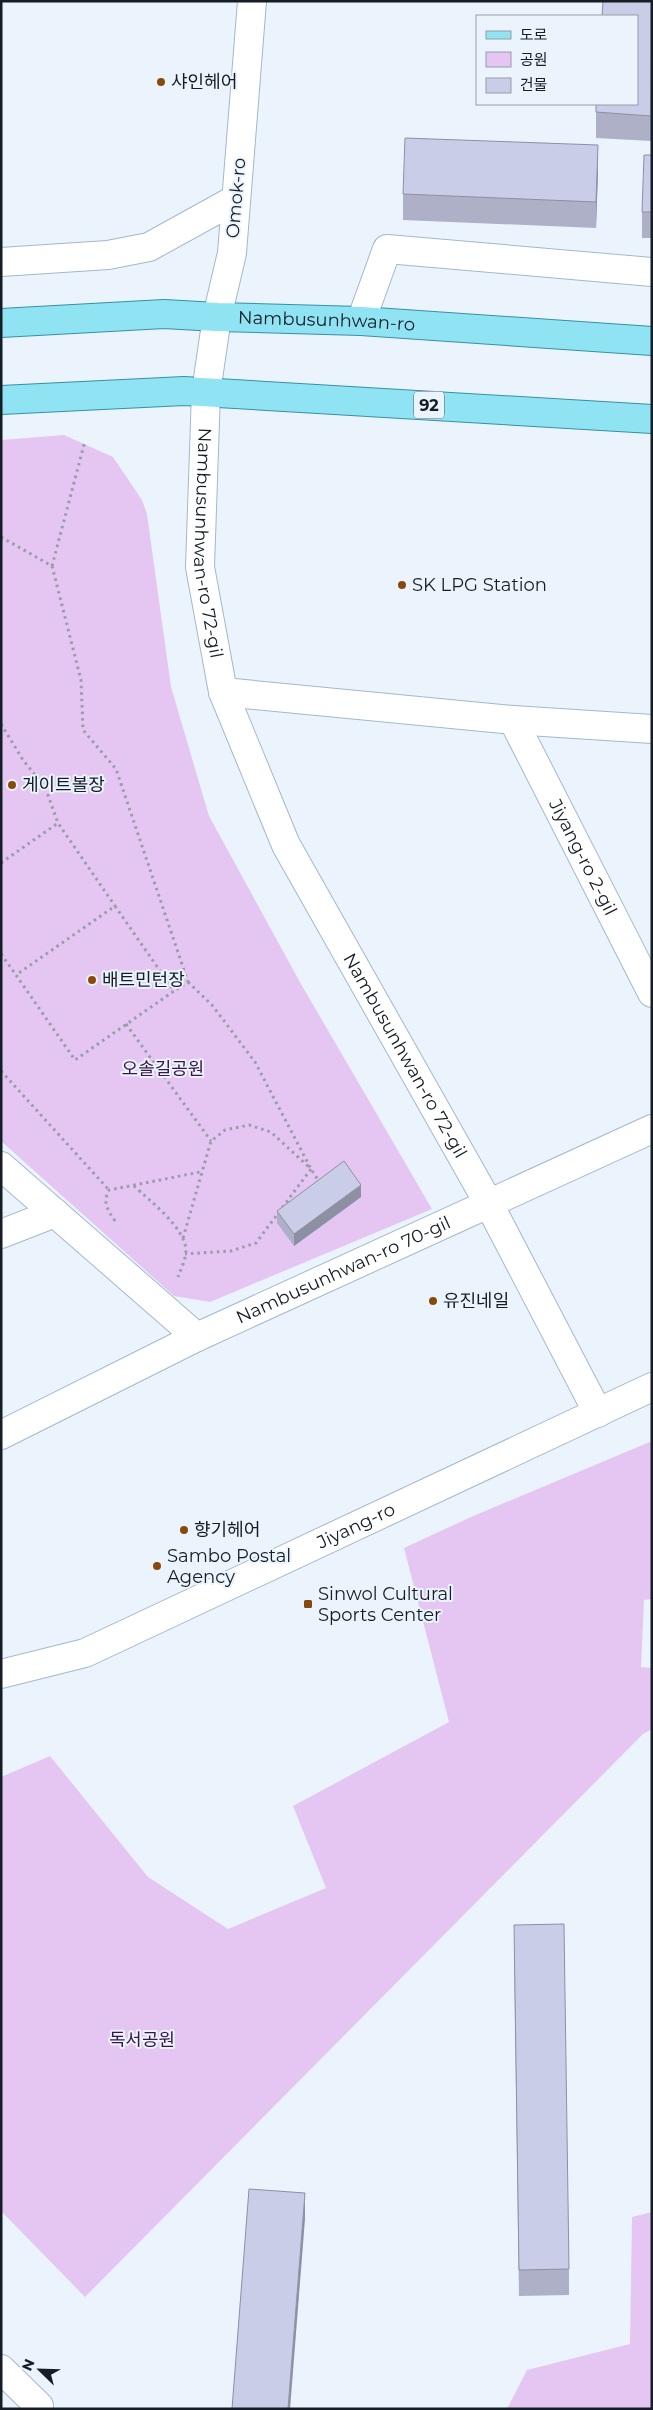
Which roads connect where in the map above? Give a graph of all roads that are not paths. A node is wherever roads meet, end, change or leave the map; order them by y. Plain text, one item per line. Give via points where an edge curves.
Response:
1 (252, 1) edge
2 (236, 199) junction
3 (1, 262) edge
4 (652, 272) edge
5 (217, 317) junction
6 (361, 321) junction
7 (1, 323) edge
8 (652, 341) edge
9 (206, 392) junction
10 (1, 400) edge
11 (652, 419) edge
12 (223, 692) junction
13 (513, 720) junction
14 (652, 729) edge
15 (652, 993) edge
16 (652, 1129) edge
17 (1, 1166) edge
18 (489, 1204) junction
19 (55, 1213) junction
20 (1, 1234) edge
21 (197, 1338) junction
22 (652, 1387) edge
23 (598, 1413) junction
24 (1, 1435) edge
25 (1, 1674) edge
26 (1, 2369) edge
27 (39, 2406) dead end

1 - 2 street, Omok-ro
2 - 3 street via 149,247 108,256
2 - 5 street, Omok-ro via 232,253
4 - 6 street via 387,249
5 - 6 main road, Nambusunhwan-ro
5 - 7 main road, Nambusunhwan-ro via 164,314
5 - 9 street, Omok-ro
6 - 8 main road, Nambusunhwan-ro
9 - 10 main road, 92
9 - 11 main road, 92
9 - 12 street, Nambusunhwan-ro 72-gil via 200,567
12 - 13 street
12 - 18 street, Nambusunhwan-ro 72-gil via 286,845
13 - 14 street
13 - 15 street, Jiyang-ro 2-gil
16 - 18 street
17 - 19 street
18 - 21 street, Nambusunhwan-ro 70-gil
18 - 23 street, Nambusunhwan-ro 72-gil
19 - 20 street
19 - 21 street
21 - 24 street, Nambusunhwan-ro 70-gil
22 - 23 street, Jiyang-ro
23 - 25 street, Jiyang-ro via 85,1653
26 - 27 street

